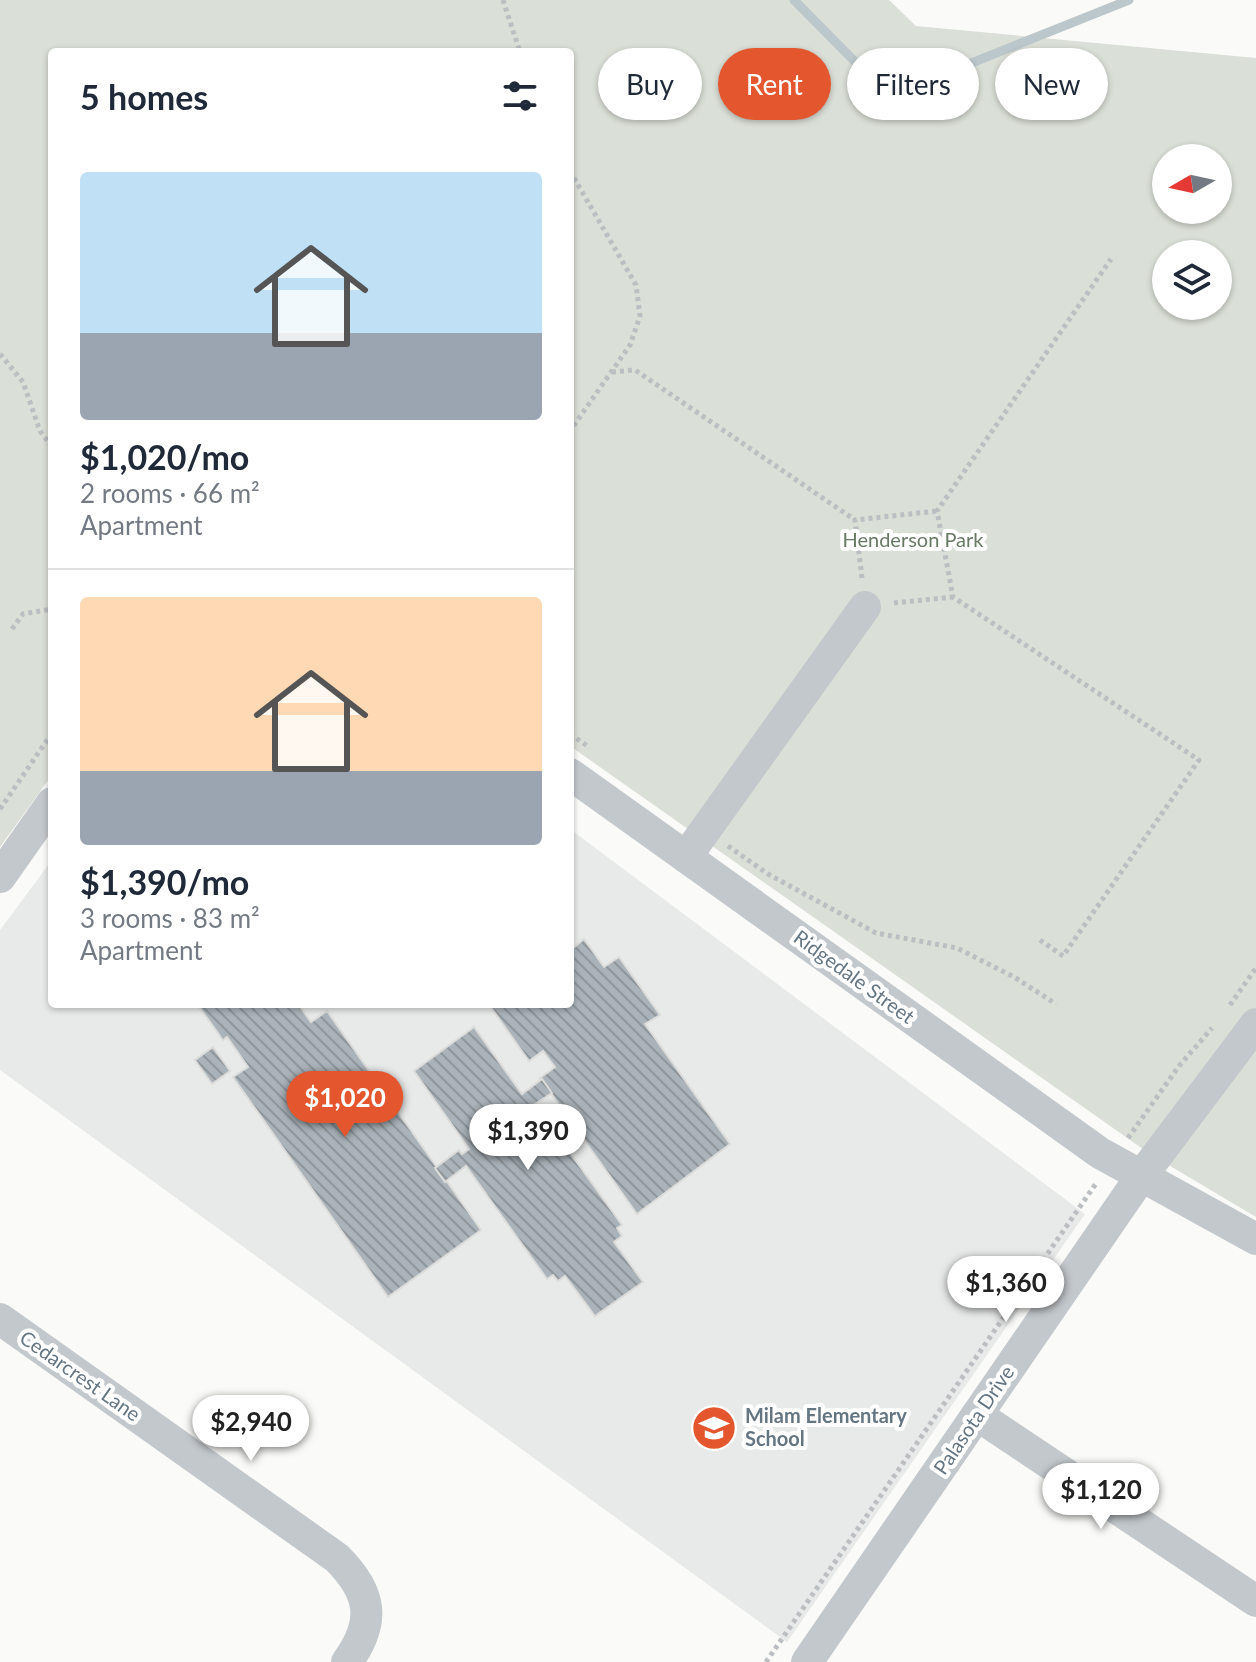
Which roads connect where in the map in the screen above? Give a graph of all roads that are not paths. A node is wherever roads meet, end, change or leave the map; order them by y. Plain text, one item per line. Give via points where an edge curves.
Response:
1 (865, 607) road end
2 (574, 777) edge
3 (48, 809) edge
4 (686, 857) junction
5 (0, 877) edge
6 (1256, 1024) edge
7 (1140, 1178) junction
8 (1256, 1239) edge
9 (0, 1319) edge
10 (977, 1415) junction
11 (1256, 1601) edge
12 (347, 1662) edge
13 (807, 1662) edge

1 - 4 street
2 - 4 street, Ridgedale Street
3 - 5 street
4 - 7 street, Ridgedale Street
6 - 7 street, Palasota Drive
7 - 8 street, Ridgedale Street
7 - 10 street, Palasota Drive
9 - 12 street, Cedarcrest Lane via 346,1567 365,1598 367,1624
10 - 11 street
10 - 13 street, Palasota Drive

